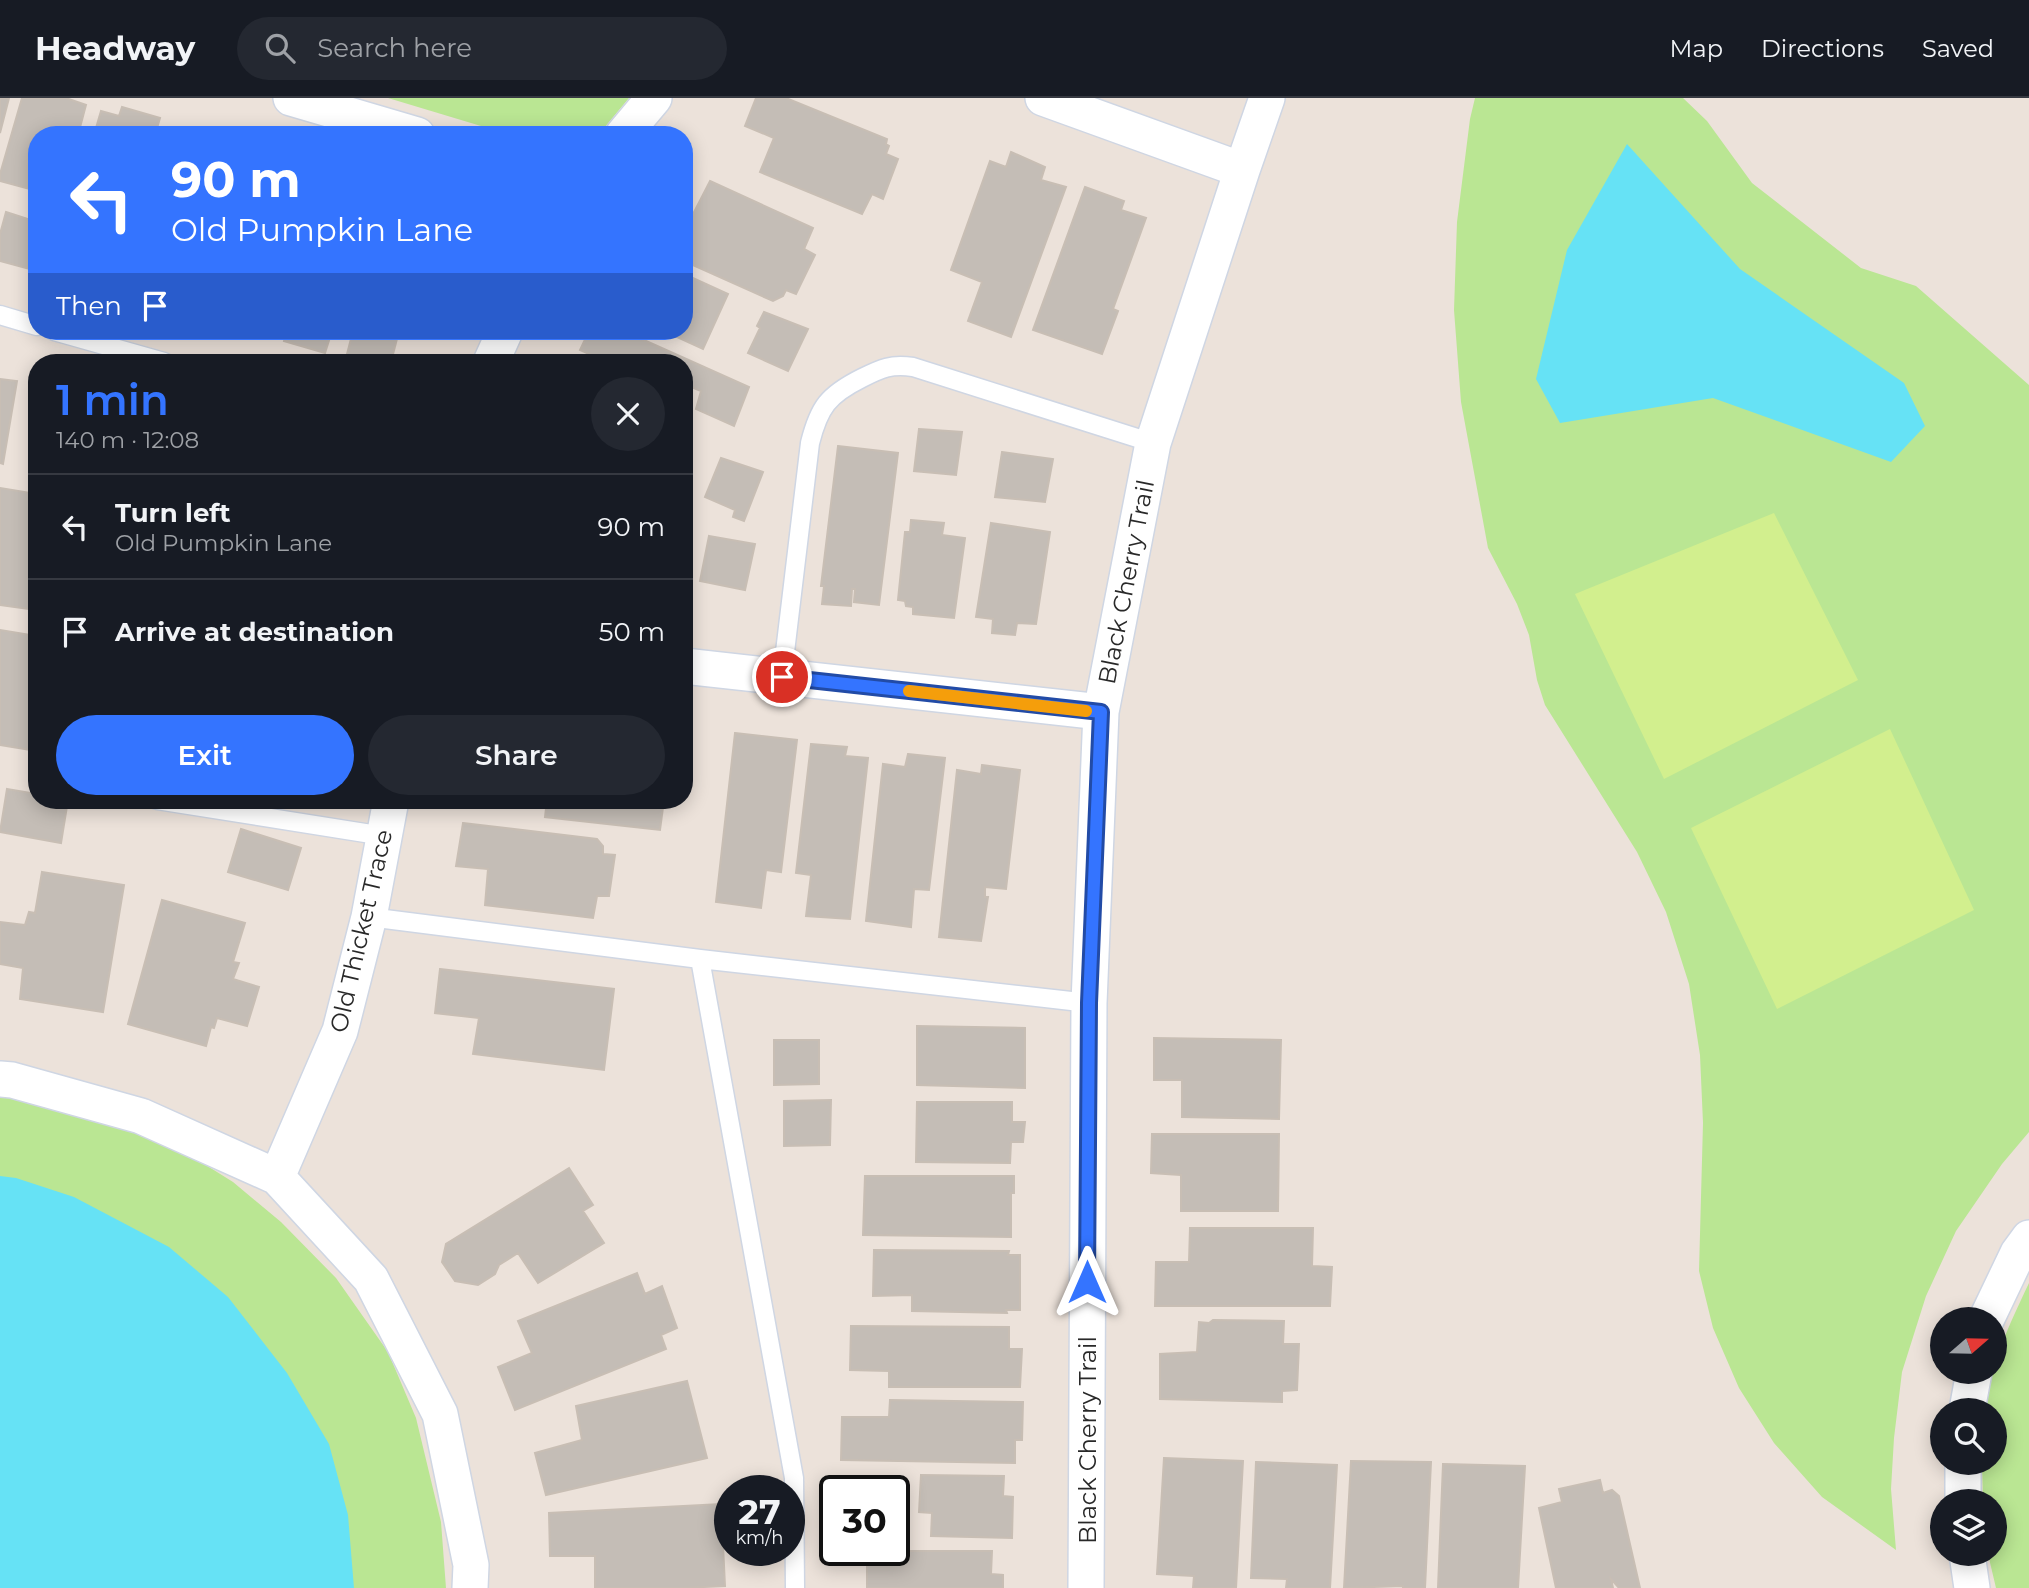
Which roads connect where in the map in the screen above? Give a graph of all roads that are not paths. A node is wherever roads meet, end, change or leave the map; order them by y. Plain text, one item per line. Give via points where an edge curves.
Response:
1 (291, 98) edge
2 (654, 98) edge
3 (1043, 98) edge
4 (1267, 98) edge
5 (386, 126) edge
6 (631, 126) edge
7 (1242, 170) junction
8 (0, 315) edge
9 (28, 323) edge
10 (85, 340) edge
11 (133, 354) edge
12 (1153, 443) junction
13 (693, 667) edge
14 (782, 677) junction
15 (1101, 712) junction
16 (214, 809) edge
17 (389, 809) edge
18 (384, 836) junction
19 (369, 916) junction
20 (700, 958) junction
21 (1089, 1003) junction
22 (0, 1079) edge
23 (277, 1177) junction
24 (2029, 1238) edge
25 (1992, 1307) edge
26 (1969, 1566) edge
27 (470, 1588) edge
28 (795, 1588) edge
29 (1086, 1588) edge
30 (1972, 1588) edge

1 - 5 street
2 - 6 street
3 - 7 street
4 - 7 street, Black Cherry Trail
7 - 12 street, Black Cherry Trail
8 - 9 lane
10 - 11 lane
12 - 14 lane via 913,366 879,369 840,389 815,421 810,443
12 - 15 street, Black Cherry Trail
13 - 14 street
14 - 15 street
15 - 21 street, Black Cherry Trail
16 - 18 lane
17 - 18 street, Old Thicket Trace
18 - 19 street, Old Thicket Trace
19 - 20 lane
19 - 23 street, Old Thicket Trace via 340,1031
20 - 21 lane
20 - 28 lane via 794,1478
21 - 29 street, Black Cherry Trail
22 - 23 street via 141,1116
23 - 27 street via 371,1279 440,1414 471,1565
24 - 25 street
26 - 30 street

